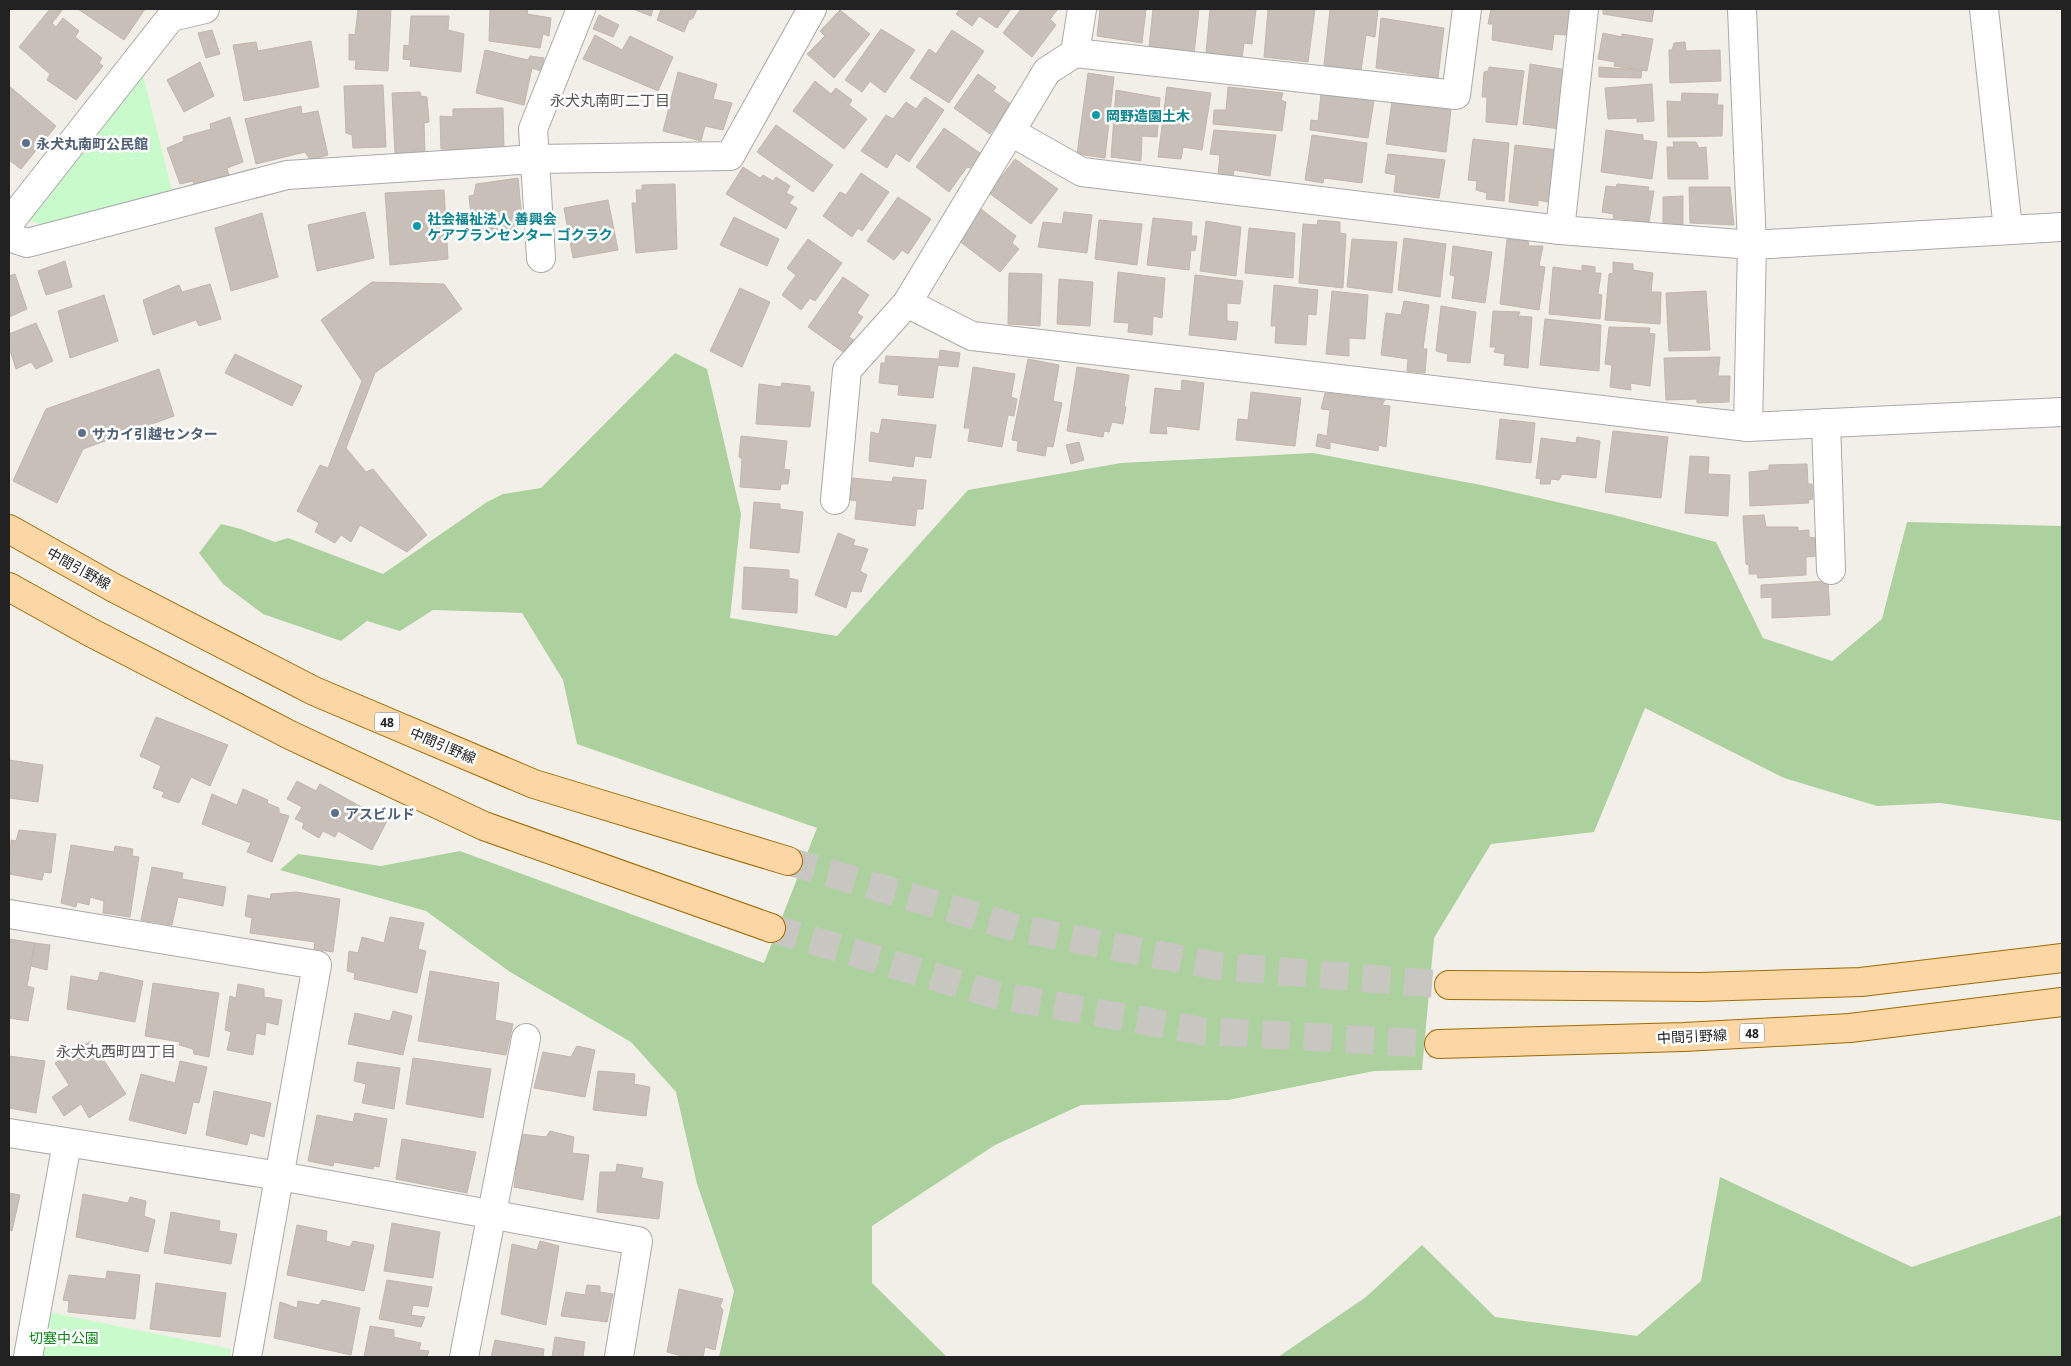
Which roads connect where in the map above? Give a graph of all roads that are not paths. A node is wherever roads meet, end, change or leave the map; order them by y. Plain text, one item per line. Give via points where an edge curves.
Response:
1 (205, 9) edge
2 (581, 9) edge
3 (812, 9) edge
4 (1082, 9) edge
5 (1467, 9) edge
6 (1584, 9) edge
7 (1742, 9) edge
8 (1984, 9) edge
9 (170, 13) edge
10 (1075, 53) junction
11 (1011, 132) junction
12 (536, 159) junction
13 (9, 223) edge
14 (2062, 226) edge
15 (2008, 228) junction
16 (1560, 230) junction
17 (9, 237) edge
18 (1752, 245) junction
19 (541, 258) dead end
20 (907, 303) junction
21 (2062, 412) edge
22 (1826, 423) junction
23 (1748, 427) junction
24 (835, 500) dead end
25 (9, 529) edge
26 (1831, 570) dead end
27 (9, 587) edge
28 (788, 861) tunnel mouth
29 (9, 914) edge
30 (770, 928) tunnel mouth
31 (2062, 958) edge
32 (1449, 985) tunnel mouth
33 (2062, 1002) edge
34 (526, 1038) dead end
35 (1439, 1044) tunnel mouth
36 (9, 1133) edge
37 (67, 1143) junction
38 (280, 1176) junction
39 (491, 1214) junction
40 (28, 1357) edge
41 (247, 1357) edge
42 (464, 1357) edge
43 (619, 1357) edge

1 - 9 street
2 - 12 street via 533,129
3 - 12 street via 730,156
4 - 10 street
5 - 10 street via 1456,95
6 - 16 street
7 - 18 street
8 - 15 street
9 - 13 street
10 - 11 street via 1047,72
11 - 16 street via 1082,172
11 - 20 street
12 - 17 street via 286,175 27,243
12 - 19 street
14 - 15 street
15 - 18 street
16 - 18 street
18 - 23 street
20 - 23 street via 972,336
20 - 24 street via 847,370
21 - 22 street
22 - 23 street
22 - 26 street
25 - 28 main road, 中間引野線 / 48 via 114,588 314,691 534,784
27 - 30 main road via 290,735 484,826
29 - 38 street via 317,965
31 - 32 main road via 1861,982 1700,988
33 - 35 main road, 中間引野線 / 48 via 1850,1028 1684,1037
34 - 39 street
36 - 37 street
37 - 38 street
37 - 40 street
38 - 39 street
38 - 41 street
39 - 42 street
39 - 43 street via 638,1241

